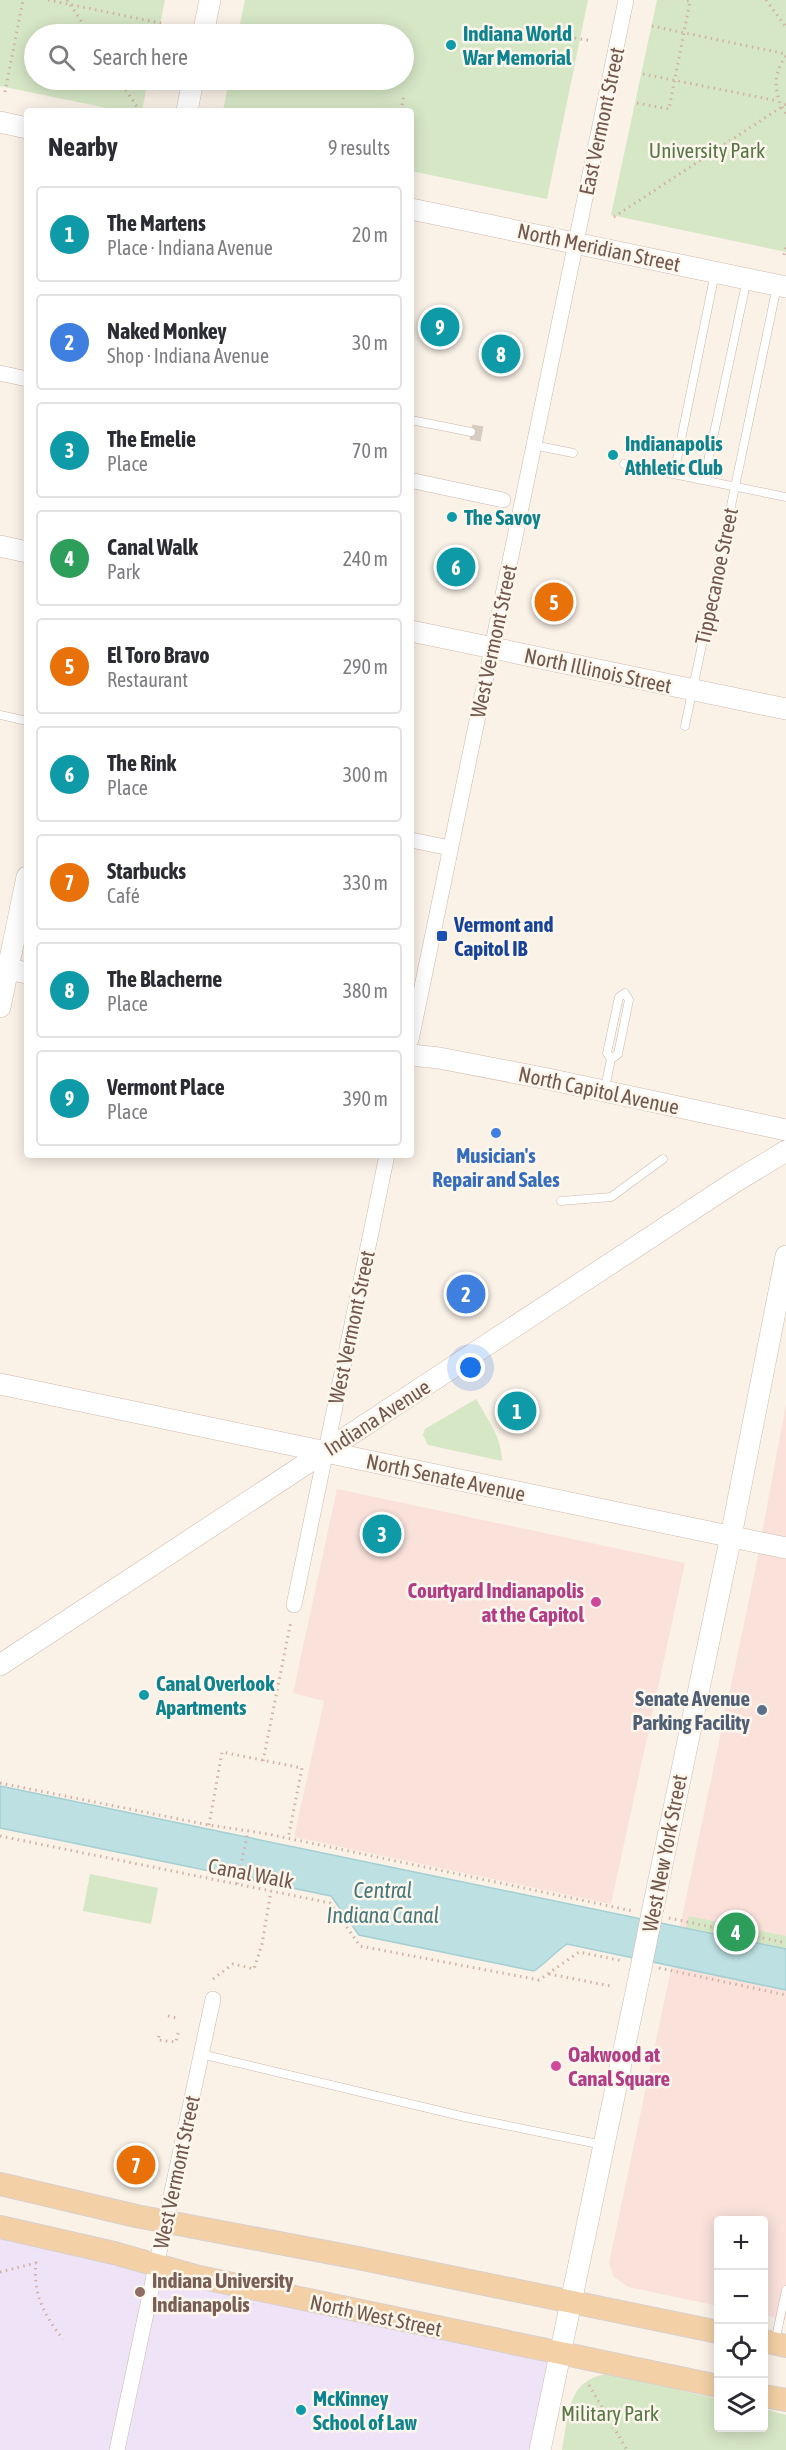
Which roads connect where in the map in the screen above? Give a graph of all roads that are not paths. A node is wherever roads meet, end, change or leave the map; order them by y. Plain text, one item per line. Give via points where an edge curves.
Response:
1 (210, 0) edge
2 (626, 0) edge
3 (205, 24) edge
4 (191, 90) edge
5 (188, 108) edge
6 (0, 122) edge
7 (24, 127) edge
8 (414, 210) edge
9 (576, 242) junction
10 (716, 272) junction
11 (747, 279) junction
12 (782, 286) edge
13 (0, 373) edge
14 (24, 377) edge
15 (414, 421) edge
16 (471, 432) tunnel mouth
17 (533, 445) junction
18 (573, 453) dead end
19 (624, 464) dead end
20 (674, 474) junction
21 (704, 480) junction
22 (414, 481) edge
23 (734, 486) junction
24 (786, 497) edge
25 (502, 500) dead end
26 (0, 546) edge
27 (24, 551) edge
28 (414, 632) edge
29 (491, 648) junction
30 (693, 690) junction
31 (786, 709) edge
32 (0, 715) edge
33 (24, 720) edge
34 (685, 726) dead end
35 (414, 841) edge
36 (450, 848) junction
37 (24, 895) edge
38 (12, 969) edge
39 (0, 1007) edge
40 (414, 1025) edge
41 (414, 1055) edge
42 (611, 1059) junction
43 (604, 1092) junction
44 (786, 1130) edge
45 (786, 1151) edge
46 (386, 1158) edge
47 (663, 1159) dead end
48 (561, 1201) dead end
49 (786, 1256) edge
50 (0, 1384) edge
51 (325, 1451) junction
52 (731, 1536) junction
53 (786, 1548) edge
54 (294, 1605) road end
55 (0, 1665) edge
56 (213, 1999) dead end
57 (201, 2054) junction
58 (604, 2145) junction
59 (0, 2184) edge
60 (166, 2221) junction
61 (0, 2227) edge
62 (157, 2265) junction
63 (786, 2290) edge
64 (570, 2301) junction
65 (714, 2331) edge
66 (775, 2343) edge
67 (559, 2354) junction
68 (714, 2385) edge
69 (768, 2397) edge
70 (786, 2400) edge
71 (117, 2450) edge
72 (540, 2450) edge

1 - 3 main road
2 - 9 street, East Vermont Street
4 - 5 main road
6 - 7 main road
8 - 9 main road, North Meridian Street
9 - 10 main road, North Meridian Street
9 - 17 street, West Vermont Street
10 - 11 main road, North Meridian Street
10 - 20 lane
11 - 12 main road, North Meridian Street
11 - 21 lane
12 - 23 lane, Tippecanoe Street
13 - 14 street
15 - 16 lane
17 - 18 lane
17 - 29 street, West Vermont Street
19 - 20 lane
20 - 21 lane
21 - 23 lane
22 - 25 street
23 - 24 lane
23 - 30 lane, Tippecanoe Street
26 - 27 main road
28 - 29 main road, North Illinois Street
29 - 30 main road, North Illinois Street
29 - 36 street, West Vermont Street
30 - 31 main road, North Illinois Street
30 - 34 lane, Tippecanoe Street
32 - 33 lane
35 - 36 street
36 - 40 street, West Vermont Street
37 - 38 main road
38 - 39 main road
41 - 43 main road, North Capitol Avenue
42 - 42 lane via 618,1054 629,1000 625,993 619,997 607,1053
42 - 43 lane
43 - 44 main road, North Capitol Avenue
45 - 51 main road, Indiana Avenue
46 - 51 street, West Vermont Street
47 - 48 lane via 611,1197
49 - 52 main road, West New York Street
50 - 51 main road, North Senate Avenue
51 - 52 main road, North Senate Avenue
51 - 54 street, West Vermont Street
51 - 55 main road, Indiana Avenue
52 - 53 main road, North Senate Avenue
52 - 58 main road, West New York Street, bridge
56 - 57 street, West Vermont Street
57 - 58 lane via 465,2117
57 - 60 street, West Vermont Street
58 - 64 main road, West New York Street
59 - 60 main road
60 - 62 street, West Vermont Street
60 - 64 main road
61 - 62 main road, North West Street
62 - 67 main road, North West Street
62 - 71 street, West Vermont Street
63 - 66 lane
64 - 65 main road
64 - 67 main road, West New York Street
67 - 68 main road, North West Street
67 - 72 main road, West New York Street
69 - 70 main road

